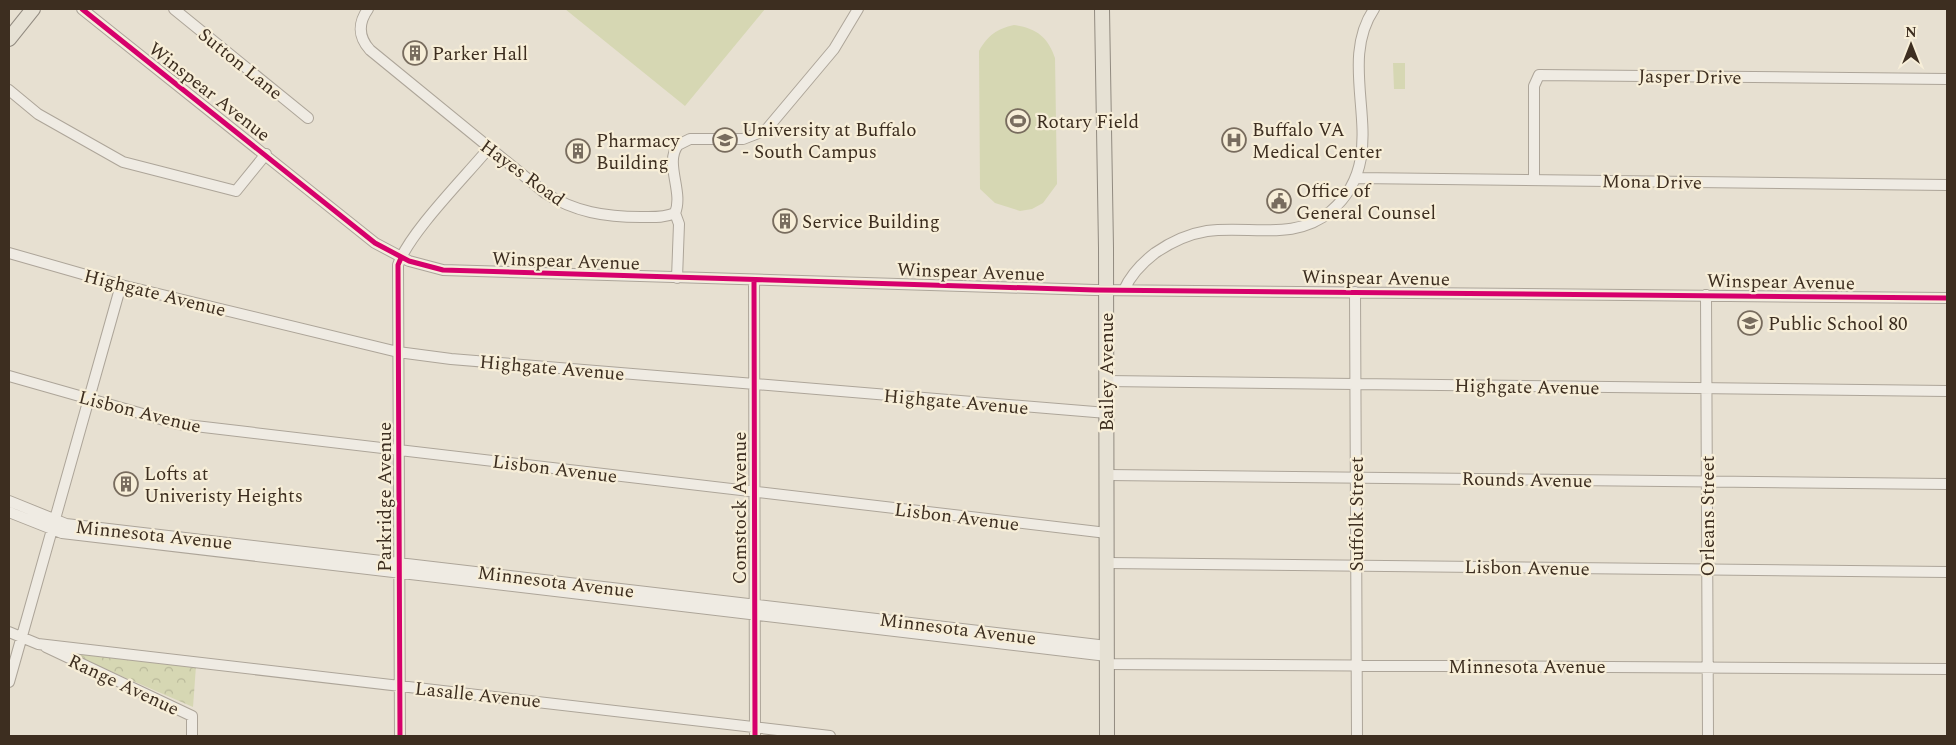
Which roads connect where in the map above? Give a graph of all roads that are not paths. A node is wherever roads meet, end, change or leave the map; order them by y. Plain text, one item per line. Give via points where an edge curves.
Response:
1 (34, 9) edge
2 (82, 9) edge
3 (174, 9) edge
4 (368, 9) edge
5 (858, 9) edge
6 (1102, 9) edge
7 (1374, 9) edge
8 (9, 39) edge
9 (1947, 79) edge
10 (9, 90) edge
11 (308, 118) dead end
12 (489, 148) junction
13 (266, 154) junction
14 (1357, 178) junction
15 (1534, 180) junction
16 (1947, 185) edge
17 (675, 213) junction
18 (9, 253) edge
19 (401, 258) junction
20 (677, 278) junction
21 (754, 280) junction
22 (121, 285) junction
23 (1106, 290) junction
24 (1124, 290) junction
25 (1355, 292) junction
26 (1706, 296) junction
27 (1947, 298) edge
28 (398, 352) junction
29 (9, 376) edge
30 (1106, 381) junction
31 (754, 383) junction
32 (1356, 384) junction
33 (1707, 388) junction
34 (1947, 391) edge
35 (90, 400) junction
36 (1107, 414) junction
37 (399, 450) junction
38 (1107, 475) junction
39 (1356, 477) junction
40 (1706, 481) junction
41 (1947, 484) edge
42 (754, 492) junction
43 (9, 501) edge
44 (9, 512) edge
45 (54, 524) junction
46 (1107, 533) junction
47 (1107, 563) junction
48 (1357, 565) junction
49 (398, 567) junction
50 (1707, 569) junction
51 (1947, 572) edge
52 (754, 609) junction
53 (931, 625) junction
54 (9, 632) edge
55 (929, 636) junction
56 (22, 638) junction
57 (38, 644) junction
58 (1107, 656) junction
59 (1357, 665) junction
60 (1708, 668) junction
61 (1947, 668) edge
62 (9, 682) edge
63 (400, 686) junction
64 (755, 732) edge
65 (192, 736) edge
66 (400, 736) edge
67 (830, 736) edge
68 (1107, 736) edge
69 (1357, 736) edge
70 (1708, 736) edge

1 - 8 main road
2 - 13 street, Winspear Avenue
3 - 11 street, Sutton Lane
4 - 12 street, Hayes Road via 360,25 368,47
5 - 17 street via 834,49 766,130 743,139 690,139 678,144 673,157 678,202
6 - 23 main road, Bailey Avenue
7 - 14 street via 1361,37 1362,139
9 - 15 street, Jasper Drive via 1539,75 1534,86
10 - 13 street via 38,114 123,162 236,192
12 - 17 street, Hayes Road via 545,193 577,209 608,216 663,217
12 - 19 street
13 - 19 street, Winspear Avenue via 375,243
14 - 15 street, Mona Drive
14 - 24 street via 1352,190 1330,212 1309,224 1284,230 1209,231 1172,242 1139,267
15 - 16 street, Mona Drive
17 - 20 street via 679,224
18 - 22 street, Highgate Avenue
19 - 20 street, Winspear Avenue via 429,267 461,271
19 - 28 street, Parkridge Avenue via 398,265
20 - 21 street, Winspear Avenue
21 - 23 street, Winspear Avenue
21 - 31 street, Comstock Avenue
22 - 28 street, Highgate Avenue
22 - 35 street
23 - 24 street, Winspear Avenue
23 - 30 main road, Bailey Avenue
24 - 25 street, Winspear Avenue
25 - 26 street, Winspear Avenue
25 - 32 street, Suffolk Street
26 - 27 street, Winspear Avenue
26 - 33 street, Orleans Street
28 - 31 street, Highgate Avenue via 460,360
28 - 37 street, Parkridge Avenue
29 - 35 street, Lisbon Avenue
30 - 32 street, Highgate Avenue
30 - 36 main road, Bailey Avenue
31 - 36 street, Highgate Avenue
31 - 42 street, Comstock Avenue
32 - 33 street, Highgate Avenue
32 - 39 street, Suffolk Street
33 - 34 street, Highgate Avenue
33 - 40 street, Orleans Street
35 - 37 street, Lisbon Avenue via 178,424
35 - 45 street
36 - 38 main road, Bailey Avenue
37 - 42 street, Lisbon Avenue
37 - 49 street, Parkridge Avenue
38 - 39 street, Rounds Avenue
38 - 46 main road, Bailey Avenue
39 - 40 street, Rounds Avenue
39 - 48 street, Suffolk Street
40 - 41 street, Rounds Avenue
40 - 50 street, Orleans Street
42 - 46 street, Lisbon Avenue
42 - 52 street, Comstock Avenue
43 - 45 street, Minnesota Avenue
44 - 45 street, Minnesota Avenue
45 - 49 street, Minnesota Avenue via 62,532
45 - 56 street
46 - 47 main road, Bailey Avenue
47 - 48 street, Lisbon Avenue
47 - 58 main road, Bailey Avenue
48 - 50 street, Lisbon Avenue
48 - 59 street, Suffolk Street
49 - 52 street, Minnesota Avenue
49 - 63 street, Parkridge Avenue
50 - 51 street, Lisbon Avenue
50 - 60 street, Orleans Street
52 - 53 street, Minnesota Avenue
52 - 55 street, Minnesota Avenue
52 - 64 street, Comstock Avenue
53 - 55 street
53 - 58 street, Minnesota Avenue
54 - 56 street, Lasalle Avenue
55 - 58 street, Minnesota Avenue
56 - 57 street, Lasalle Avenue
56 - 62 street
57 - 63 street, Lasalle Avenue
57 - 65 street, Range Avenue via 192,716
58 - 59 street, Minnesota Avenue
58 - 68 main road, Bailey Avenue
59 - 60 street, Minnesota Avenue
59 - 69 street, Suffolk Street
60 - 61 street, Minnesota Avenue
60 - 70 street, Orleans Street
63 - 64 street, Lasalle Avenue
63 - 66 street, Parkridge Avenue
64 - 67 street, Lasalle Avenue

